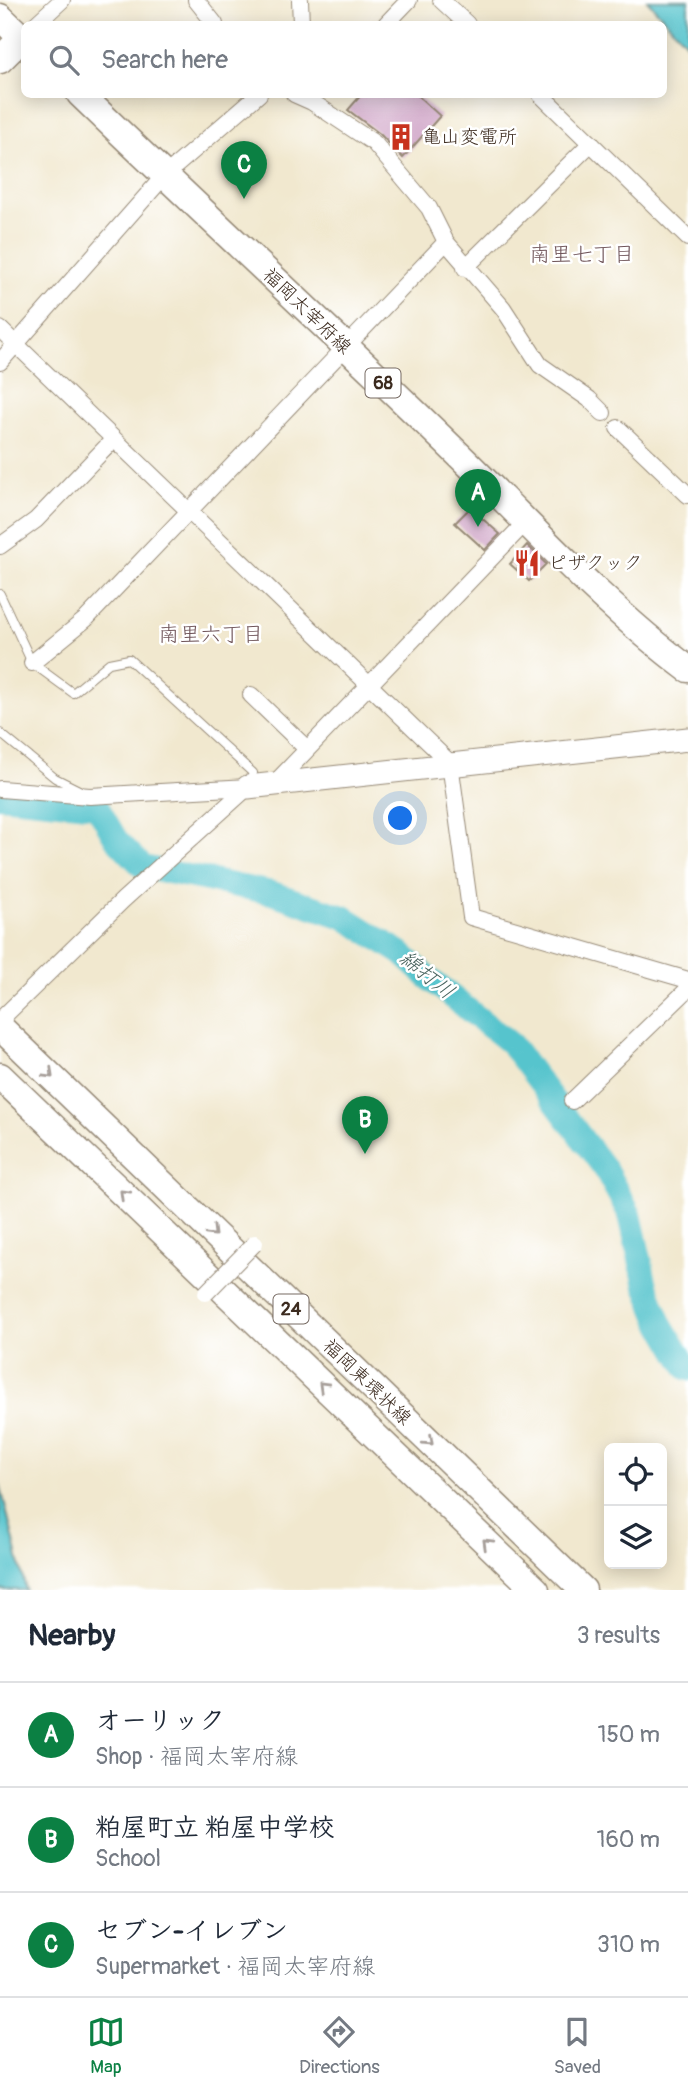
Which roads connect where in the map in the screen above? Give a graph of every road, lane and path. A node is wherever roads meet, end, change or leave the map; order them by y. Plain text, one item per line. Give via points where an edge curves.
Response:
1 (62, 0) edge
2 (197, 0) edge
3 (300, 0) edge
4 (409, 0) edge
5 (441, 0) edge
6 (0, 17) edge
7 (41, 21) edge
8 (213, 21) edge
9 (301, 21) edge
10 (389, 21) edge
11 (464, 21) edge
12 (21, 31) edge
13 (21, 41) edge
14 (0, 60) edge
15 (84, 98) edge
16 (254, 98) edge
17 (316, 98) edge
18 (544, 98) edge
19 (591, 143) junction
20 (164, 176) junction
21 (688, 238) edge
22 (446, 242) junction
23 (465, 268) junction
24 (0, 329) edge
25 (17, 345) junction
26 (344, 346) junction
27 (0, 362) edge
28 (603, 413) joint
29 (618, 428) joint
30 (113, 440) junction
31 (688, 495) edge
32 (189, 512) junction
33 (525, 523) junction
34 (0, 546) edge
35 (0, 594) edge
36 (32, 663) junction
37 (688, 669) edge
38 (367, 684) junction
39 (251, 695) dead end
40 (0, 733) edge
41 (688, 739) edge
42 (307, 749) junction
43 (450, 763) junction
44 (275, 783) junction
45 (248, 787) junction
46 (0, 789) edge
47 (90, 796) junction
48 (688, 980) edge
49 (685, 997) edge
50 (0, 1020) edge
51 (0, 1027) edge
52 (0, 1076) edge
53 (572, 1101) dead end
54 (255, 1243) dead end
55 (206, 1293) dead end
56 (536, 1590) edge
57 (583, 1590) edge

1 - 7 street
2 - 8 street
3 - 9 street
4 - 10 street
5 - 11 street
6 - 12 main road
13 - 14 main road
15 - 20 main road, 福岡太宰府線 / 68
16 - 20 street
17 - 22 street via 374,143 429,208
18 - 19 street
19 - 21 street
19 - 23 street
20 - 25 street
20 - 26 main road, 福岡太宰府線 / 68
22 - 23 street
22 - 26 street
23 - 28 street via 503,308 540,365
24 - 25 street
25 - 27 street
25 - 30 street
26 - 32 street
26 - 33 main road, 福岡太宰府線 / 68
28 - 29 lane
29 - 31 street
30 - 32 street
30 - 34 street via 36,520
32 - 36 street via 86,619
32 - 38 street
33 - 37 main road, 福岡太宰府線 / 68
33 - 38 street
35 - 36 lane
36 - 45 lane via 73,692 109,663 129,659 253,773
38 - 42 street
38 - 43 street
39 - 42 street
40 - 47 lane via 55,778
41 - 43 street
42 - 44 street
43 - 44 street
43 - 48 street via 471,917
44 - 45 street
45 - 47 street
45 - 50 street
46 - 47 street
49 - 53 street
51 -> 57 main road, 福岡東環状線 / 24
56 -> 52 main road, 福岡東環状線 / 24
54 - 55 street, bridge

